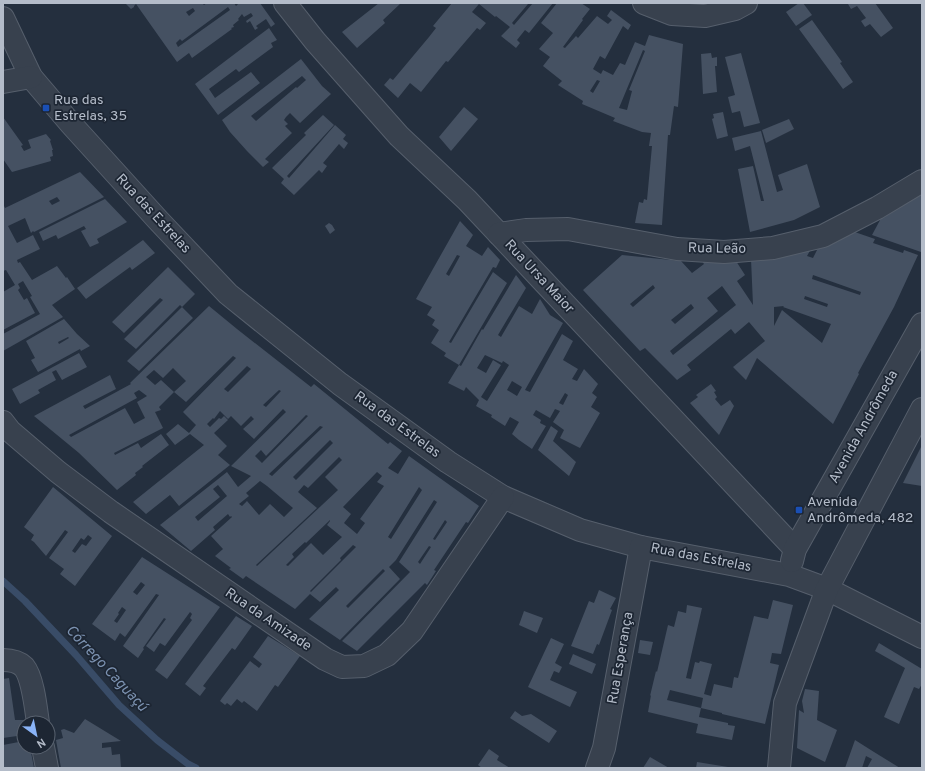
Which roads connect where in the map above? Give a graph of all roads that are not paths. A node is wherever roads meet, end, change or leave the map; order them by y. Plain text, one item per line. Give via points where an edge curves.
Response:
1 (285, 3) edge
2 (644, 3) edge
3 (746, 3) edge
4 (3, 18) edge
5 (31, 77) junction
6 (3, 82) edge
7 (922, 181) edge
8 (499, 234) junction
9 (922, 324) edge
10 (922, 409) edge
11 (3, 422) edge
12 (503, 497) junction
13 (641, 547) junction
14 (795, 548) junction
15 (789, 575) junction
16 (827, 589) junction
17 (922, 637) edge
18 (3, 660) edge
19 (37, 715) edge
20 (45, 755) edge
21 (47, 768) edge
22 (597, 768) edge
23 (779, 768) edge

1 - 8 street, Rua Ursa Maior via 399,136
2 - 3 street via 672,14 705,16 735,9
4 - 5 street, Rua das Estrelas
5 - 6 street
5 - 12 street, Rua das Estrelas via 148,209 228,294 340,384 448,462
7 - 8 street, Rua Leão via 823,236 773,248 724,252 677,248 568,229 526,230
8 - 14 street, Rua Ursa Maior
9 - 14 street, Avenida Andrômeda
10 - 16 street
11 - 12 street, Rua da Amizade via 58,472 111,512 325,659 342,667 364,666 387,655 412,631
12 - 13 street, Rua das Estrelas via 580,530
13 - 15 street, Rua das Estrelas
13 - 22 street, Rua Esperança via 604,748
14 - 15 street, Avenida Andrômeda
15 - 16 street, Rua das Estrelas
16 - 17 street, Rua das Estrelas
16 - 23 street via 785,704
18 - 19 street via 23,666 30,677
20 - 21 street

